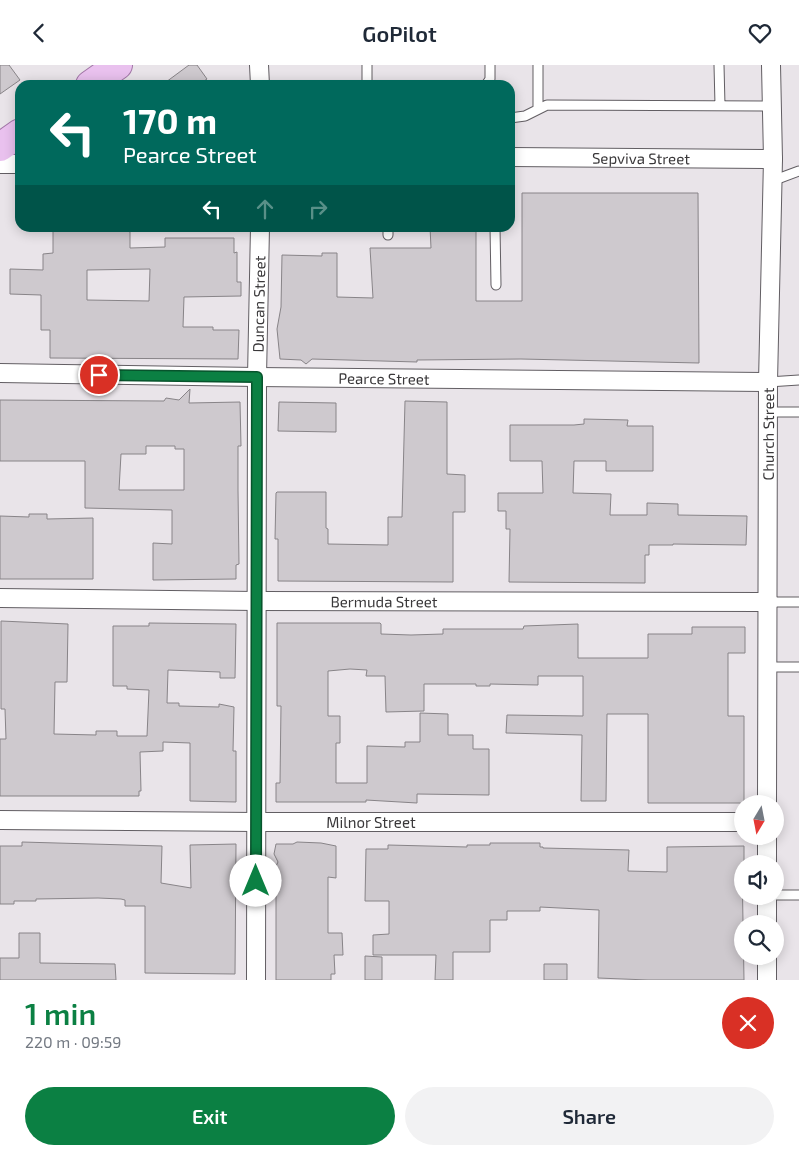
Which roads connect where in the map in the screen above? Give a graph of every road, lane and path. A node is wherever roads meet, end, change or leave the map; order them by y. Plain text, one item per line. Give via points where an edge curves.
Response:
1 (118, 65) edge
2 (259, 65) edge
3 (367, 65) edge
4 (490, 65) edge
5 (538, 65) edge
6 (719, 65) edge
7 (771, 65) edge
8 (97, 80) edge
9 (260, 80) edge
10 (367, 80) edge
11 (489, 80) edge
12 (720, 105) junction
13 (772, 106) junction
14 (538, 109) junction
15 (515, 117) edge
16 (15, 136) edge
17 (0, 147) edge
18 (515, 157) edge
19 (772, 159) junction
20 (0, 164) edge
21 (15, 164) edge
22 (799, 171) edge
23 (772, 181) junction
24 (260, 232) edge
25 (494, 232) edge
26 (496, 285) dead end
27 (0, 373) edge
28 (257, 377) junction
29 (799, 380) edge
30 (768, 382) junction
31 (769, 412) junction
32 (799, 412) edge
33 (0, 598) edge
34 (257, 601) junction
35 (769, 602) junction
36 (799, 602) edge
37 (768, 667) junction
38 (799, 667) edge
39 (767, 795) edge
40 (0, 820) edge
41 (257, 822) junction
42 (734, 822) edge
43 (784, 895) edge
44 (799, 895) edge
45 (767, 965) edge
46 (256, 980) edge
47 (767, 980) edge

1 - 8 main road
2 - 9 street
3 - 10 lane
4 - 11 lane
5 - 14 lane
6 - 12 lane
7 - 13 street, Church Street
12 - 13 lane
12 - 14 lane via 547,105
13 - 19 street, Church Street
14 - 15 lane
16 - 17 main road
18 - 19 street, Sepviva Street
19 - 23 street, Church Street
20 - 21 street
22 - 23 lane
23 - 30 street, Church Street
24 - 28 street, Duncan Street
25 - 26 lane
27 - 28 street, Pearce Street
28 - 30 street, Pearce Street
28 - 34 street, Duncan Street
29 - 30 lane
30 - 31 street, Church Street
31 - 32 lane
31 - 35 street, Church Street
33 - 34 street, Bermuda Street
34 - 35 street, Bermuda Street
34 - 41 street, Duncan Street
35 - 36 lane
35 - 37 street, Church Street
37 - 38 lane
37 - 39 street, Church Street
40 - 41 street, Milnor Street
41 - 42 street, Milnor Street
41 - 46 street, Duncan Street
43 - 44 lane
45 - 47 street

